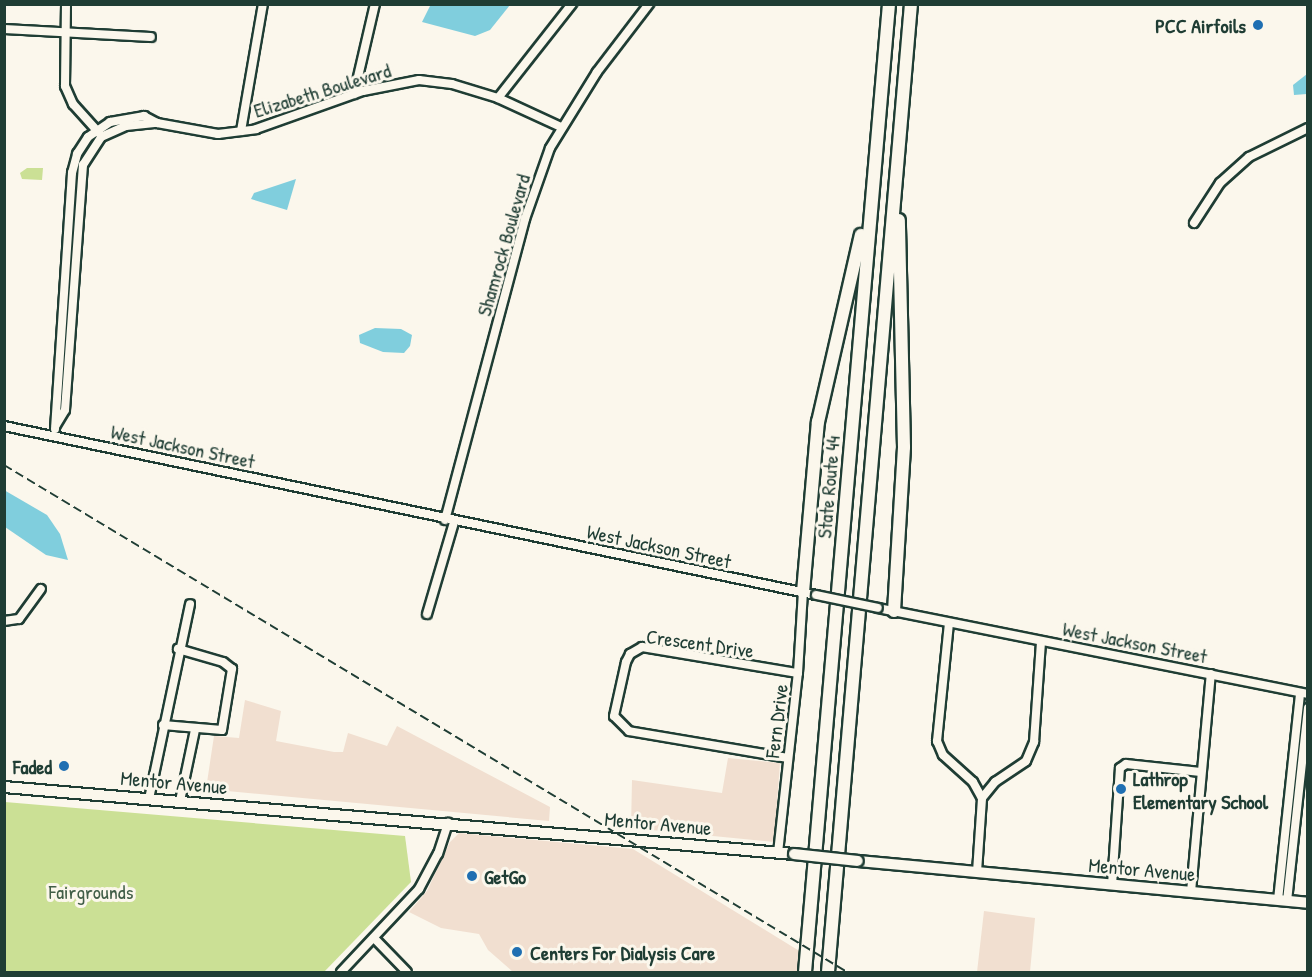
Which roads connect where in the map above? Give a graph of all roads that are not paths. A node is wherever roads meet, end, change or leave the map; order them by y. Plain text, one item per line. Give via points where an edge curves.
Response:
1 (66, 4) edge
2 (263, 4) edge
3 (375, 4) edge
4 (572, 4) edge
5 (649, 4) edge
6 (889, 4) edge
7 (911, 4) edge
8 (4, 29) edge
9 (65, 33) junction
10 (151, 37) dead end
11 (354, 94) junction
12 (498, 98) junction
13 (561, 127) junction
14 (1308, 128) edge
15 (241, 131) junction
16 (99, 134) junction
17 (897, 159) junction
18 (872, 184) junction
19 (1194, 223) dead end
20 (4, 426) edge
21 (53, 436) junction
22 (449, 521) junction
23 (41, 589) dead end
24 (803, 592) junction
25 (190, 604) dead end
26 (894, 611) junction
27 (426, 614) dead end
28 (4, 621) edge
29 (949, 623) junction
30 (1041, 641) junction
31 (178, 649) junction
32 (798, 673) junction
33 (1211, 674) junction
34 (1304, 694) edge
35 (1308, 708) edge
36 (163, 725) junction
37 (195, 730) junction
38 (789, 759) junction
39 (1201, 772) junction
40 (4, 787) edge
41 (982, 798) junction
42 (149, 799) junction
43 (180, 801) junction
44 (448, 823) junction
45 (778, 853) junction
46 (978, 872) junction
47 (1112, 885) junction
48 (1191, 892) junction
49 (1283, 900) junction
50 (1308, 903) edge
51 (374, 938) junction
52 (341, 972) edge
53 (407, 972) edge
54 (805, 972) edge
55 (828, 972) edge

1 - 9 street
2 - 15 street
3 - 11 street
4 - 12 street
5 - 13 street, Shamrock Boulevard
6 - 18 highway, State Route 44
7 - 17 highway, State Route 44
8 - 9 street
9 - 10 street
9 - 16 street via 65,86 73,104
11 - 12 street, Elizabeth Boulevard via 419,80 452,84
11 - 15 street, Elizabeth Boulevard
12 - 13 street, Elizabeth Boulevard
13 - 22 street, Shamrock Boulevard via 525,219
14 - 19 street via 1249,157 1220,183
15 - 16 street, Elizabeth Boulevard via 218,134 157,123 149,117 124,116
16 - 21 street, Elizabeth Boulevard via 80,148 72,173
17 - 26 highway via 904,447
17 - 55 highway, State Route 44
18 - 24 highway via 818,422
18 - 54 highway, State Route 44
20 - 21 street, West Jackson Street
21 - 22 street, West Jackson Street
22 - 24 street, West Jackson Street
22 - 27 street, Shamrock Boulevard
23 - 28 street via 19,619
24 - 26 street, West Jackson Street, bridge
24 - 32 street, Fern Drive
25 - 31 street
26 - 29 street, West Jackson Street
29 - 30 street, West Jackson Street
29 - 41 street via 937,741 943,755 973,782
30 - 33 street, West Jackson Street
30 - 41 street via 1034,741 1026,761 995,782
31 - 36 street
31 - 37 street via 223,662 232,669 222,730
32 - 38 street, Fern Drive
32 - 38 street, Crescent Drive via 642,648 630,654 626,662 614,716 629,731
33 - 34 street, West Jackson Street
33 - 39 street
34 - 49 street
35 - 49 street
36 - 37 street
36 - 42 street
37 - 43 street
38 - 45 street, Fern Drive
39 - 47 street via 1126,764 1120,768
39 - 48 street
40 - 42 main road, Mentor Avenue
41 - 46 street
42 - 43 main road, Mentor Avenue
43 - 44 main road, Mentor Avenue
44 - 45 main road, Mentor Avenue
44 - 51 street via 438,854 419,889
45 - 46 main road, Mentor Avenue, bridge
46 - 47 main road, Mentor Avenue
47 - 48 main road, Mentor Avenue
48 - 49 main road, Mentor Avenue
49 - 50 main road, Mentor Avenue
51 - 52 street
51 - 53 street

